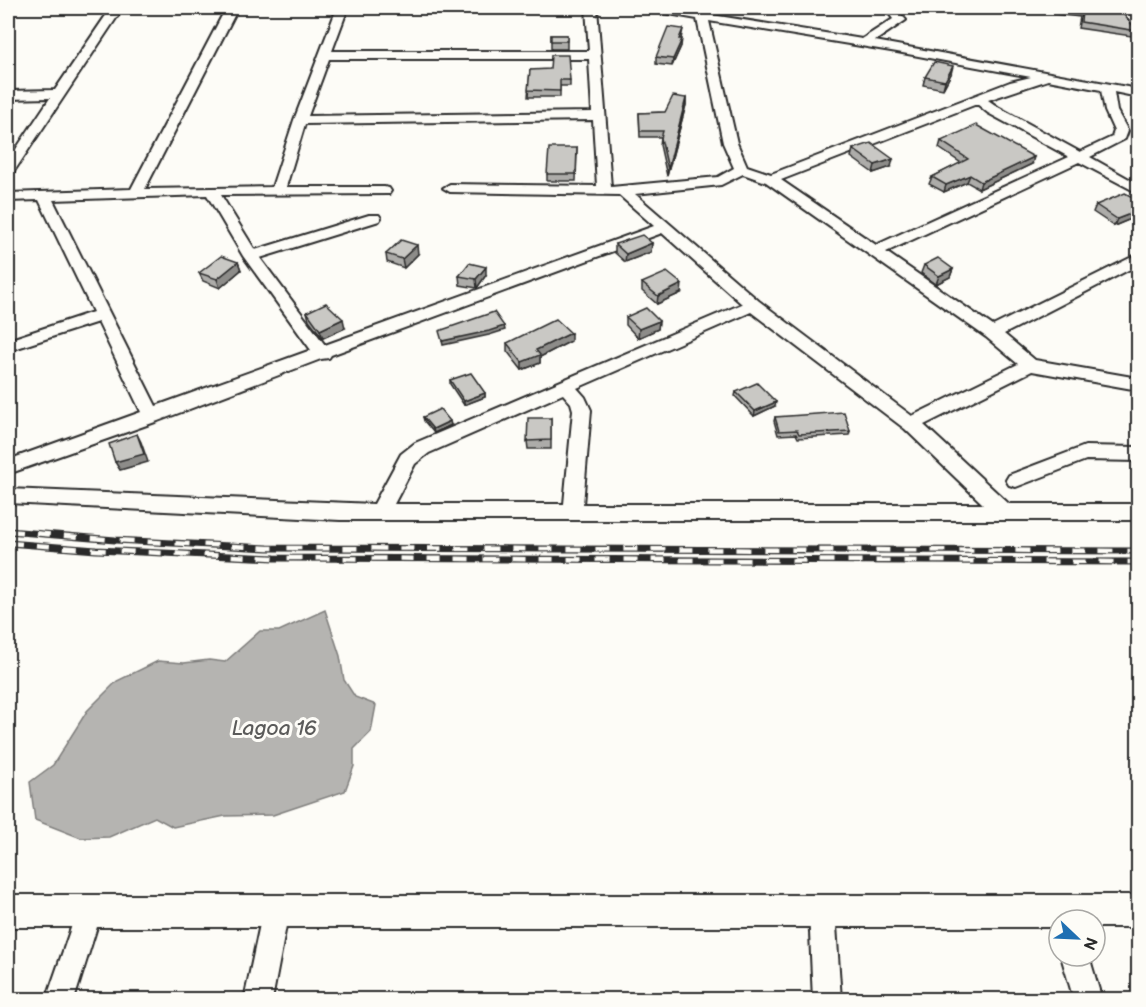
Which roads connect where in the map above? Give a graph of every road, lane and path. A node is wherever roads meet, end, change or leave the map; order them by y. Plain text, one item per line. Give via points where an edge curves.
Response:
1 (117, 8) edge
2 (232, 8) edge
3 (342, 8) edge
4 (592, 8) edge
5 (652, 8) edge
6 (890, 8) edge
7 (704, 21) junction
8 (864, 43) junction
9 (325, 55) junction
10 (596, 55) junction
11 (1048, 76) junction
12 (1107, 88) junction
13 (1138, 93) edge
14 (58, 94) junction
15 (8, 95) edge
16 (979, 99) junction
17 (964, 105) junction
18 (993, 110) junction
19 (600, 116) junction
20 (300, 120) junction
21 (1078, 156) junction
22 (9, 167) edge
23 (741, 169) junction
24 (771, 178) junction
25 (450, 188) dead end
26 (1138, 189) edge
27 (604, 190) junction
28 (211, 191) junction
29 (278, 191) junction
30 (384, 191) dead end
31 (623, 191) junction
32 (136, 192) junction
33 (44, 195) junction
34 (8, 197) edge
35 (374, 218) dead end
36 (664, 227) junction
37 (875, 251) junction
38 (251, 256) junction
39 (1138, 259) edge
40 (753, 305) junction
41 (101, 315) junction
42 (992, 333) junction
43 (8, 346) edge
44 (322, 354) junction
45 (1030, 365) junction
46 (1138, 384) edge
47 (565, 386) junction
48 (152, 416) junction
49 (911, 424) junction
50 (1138, 454) edge
51 (8, 467) edge
52 (1016, 480) dead end
53 (8, 496) edge
54 (380, 512) junction
55 (573, 512) junction
56 (1004, 512) junction
57 (1138, 512) edge
58 (8, 910) edge
59 (276, 910) junction
60 (822, 910) junction
61 (90, 911) junction
62 (1138, 911) edge
63 (1107, 913) edge
64 (1047, 915) edge
65 (1079, 968) edge
66 (60, 999) edge
67 (258, 999) edge
68 (827, 999) edge
69 (1088, 999) edge

1 - 14 street
2 - 32 street
3 - 9 street
4 - 10 street
5 - 7 street
6 - 8 street via 900,20
7 - 8 street via 720,19
7 - 23 street via 730,143
8 - 11 street
9 - 10 street
9 - 20 street
10 - 19 street
11 - 12 street
11 - 16 street
12 - 13 street
12 - 21 street via 1120,136
14 - 15 street
14 - 22 street
16 - 17 street
16 - 18 street
17 - 18 street
17 - 24 street
18 - 21 street
19 - 20 street
19 - 27 street
20 - 29 street
21 - 26 street
21 - 37 street
23 - 24 street
23 - 31 street via 721,181
24 - 37 street
25 - 27 street
27 - 31 street
28 - 29 street
28 - 32 street
28 - 38 street
29 - 30 street
31 - 36 street
32 - 33 street
33 - 34 street
33 - 41 street
35 - 38 street
36 - 40 street
36 - 44 street
37 - 42 street
38 - 44 street
39 - 42 street
40 - 47 street
40 - 49 street
41 - 43 street
41 - 48 street
42 - 45 street
44 - 48 street
45 - 46 street
45 - 49 street
47 - 54 street via 422,448 408,459
47 - 55 street via 582,410
48 - 51 street
49 - 56 street
50 - 52 street via 1085,453
53 - 54 street
54 - 55 street
55 - 56 street
56 - 57 street
58 - 61 street
59 - 60 street
59 - 61 street
59 - 67 street
60 - 64 street
60 - 68 street
61 - 66 street
62 - 63 street
65 - 69 street

